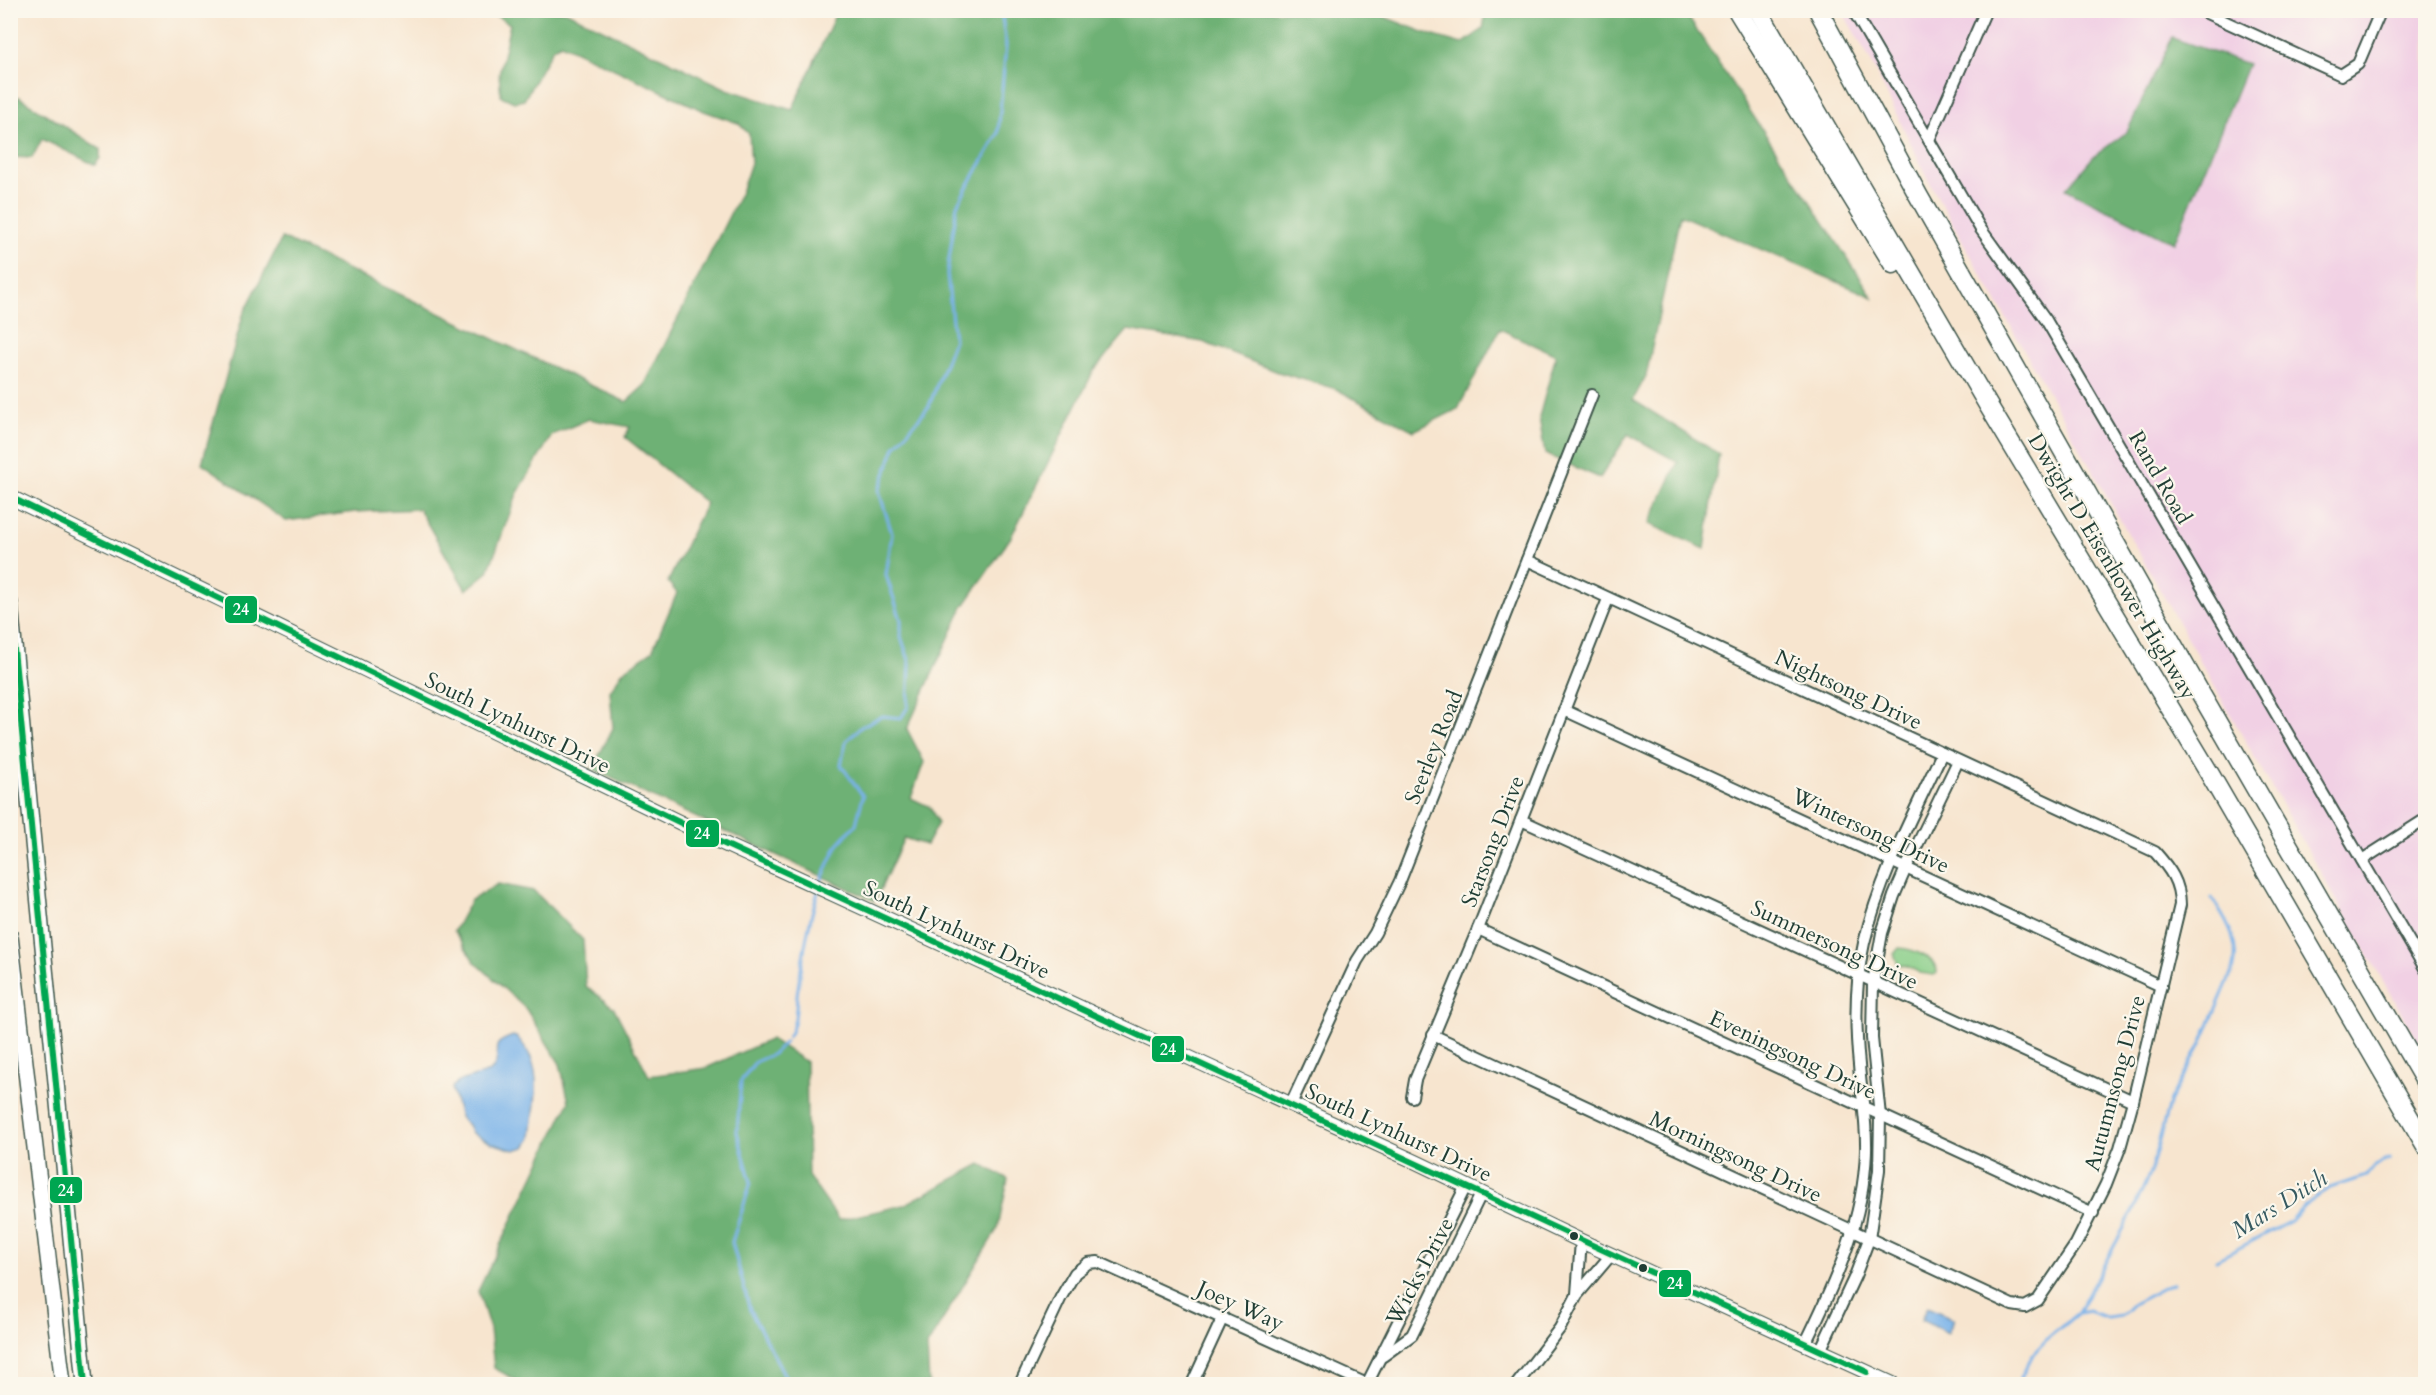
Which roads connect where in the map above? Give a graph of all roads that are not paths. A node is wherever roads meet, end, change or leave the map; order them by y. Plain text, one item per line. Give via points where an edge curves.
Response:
1 (1737, 10) edge
2 (1758, 10) edge
3 (1818, 10) edge
4 (1853, 10) edge
5 (1986, 10) edge
6 (2200, 10) edge
7 (2381, 10) edge
8 (1929, 140) junction
9 (1592, 396) dead end
10 (1988, 405) junction
11 (10, 497) edge
12 (1527, 561) junction
13 (1608, 599) junction
14 (10, 603) edge
15 (1564, 710) junction
16 (1942, 753) junction
17 (1958, 761) junction
18 (2426, 819) edge
19 (1521, 820) junction
20 (2155, 852) joint
21 (1891, 861) junction
22 (2362, 861) junction
23 (1906, 868) junction
24 (1478, 929) junction
25 (10, 936) edge
26 (2426, 970) edge
27 (1860, 977) junction
28 (1873, 983) junction
29 (2161, 986) junction
30 (1433, 1035) junction
31 (2426, 1083) edge
32 (1412, 1097) dead end
33 (2133, 1101) junction
34 (1291, 1104) junction
35 (1865, 1108) junction
36 (1880, 1116) junction
37 (2426, 1146) edge
38 (1466, 1186) junction
39 (1482, 1194) junction
40 (2093, 1213) junction
41 (1853, 1232) junction
42 (1869, 1239) junction
43 (1581, 1241) junction
44 (1611, 1256) junction
45 (1577, 1294) junction
46 (2025, 1307) joint
47 (1224, 1317) junction
48 (1805, 1344) junction
49 (1820, 1351) junction
50 (1381, 1358) junction
51 (1865, 1378) edge
52 (63, 1384) edge
53 (85, 1384) edge
54 (1020, 1384) edge
55 (1192, 1384) edge
56 (1367, 1384) edge
57 (1518, 1384) edge
58 (1893, 1384) edge

1 - 10 highway via 1877,240
2 - 10 highway, Dwight D Eisenhower Highway
3 - 31 highway, Dwight D Eisenhower Highway via 1918,195
4 - 8 street, Rand Road
5 - 8 street
6 - 7 street via 2341,75 2358,64
8 - 22 street, Rand Road via 1996,254 2046,320
9 - 12 street, Seerley Road
10 - 37 highway, Dwight D Eisenhower Highway via 2208,771
11 - 34 main road, South Lynhurst Drive via 807,883
12 - 13 street, Nightsong Drive
12 - 34 street, Seerley Road via 1400,881 1357,962
13 - 15 street, Starsong Drive
13 - 16 street, Nightsong Drive
14 - 53 main road
15 - 19 street, Starsong Drive
15 - 21 street, Wintersong Drive
16 - 17 street, Nightsong Drive
16 - 21 street
17 - 20 street, Nightsong Drive
17 - 23 street
18 - 22 street
19 - 24 street, Starsong Drive
19 - 27 street, Summersong Drive
20 - 29 street, Autumnsong Drive via 2175,877 2180,891
21 - 23 street, Wintersong Drive
21 - 27 street via 1864,943
22 - 26 street, Rand Road
23 - 28 street via 1882,933
23 - 29 street, Wintersong Drive
24 - 30 street, Starsong Drive
24 - 35 street, Eveningsong Drive
25 - 52 main road
27 - 28 street, Summersong Drive
27 - 35 street via 1856,1021
28 - 33 street, Summersong Drive
28 - 36 street via 1873,1048
29 - 33 street, Autumnsong Drive
30 - 32 street, Starsong Drive
30 - 41 street, Morningsong Drive
33 - 40 street, Autumnsong Drive via 2114,1165
34 - 38 main road, South Lynhurst Drive
35 - 36 street, Eveningsong Drive
35 - 41 street via 1862,1196
36 - 40 street, Eveningsong Drive
36 - 42 street via 1879,1170
38 - 39 main road, South Lynhurst Drive
38 - 50 street, Wicks Drive
39 - 43 main road, South Lynhurst Drive
39 - 50 street, Wicks Drive via 1412,1335
40 - 46 street, Autumnsong Drive via 2049,1287
41 - 42 street, Morningsong Drive
41 - 48 street via 1833,1288
42 - 46 street, Morningsong Drive via 2012,1305
42 - 49 street
43 - 44 main road, South Lynhurst Drive
43 - 45 street
44 - 45 street
44 - 48 main road, South Lynhurst Drive
45 - 57 street via 1560,1328
47 - 54 street, Joey Way via 1098,1262 1088,1263 1075,1273 1061,1297
47 - 55 street
47 - 56 street, Joey Way
48 - 49 main road, South Lynhurst Drive
49 - 51 main road, South Lynhurst Drive
50 - 56 street, Wicks Drive
51 - 58 main road, South Lynhurst Drive

